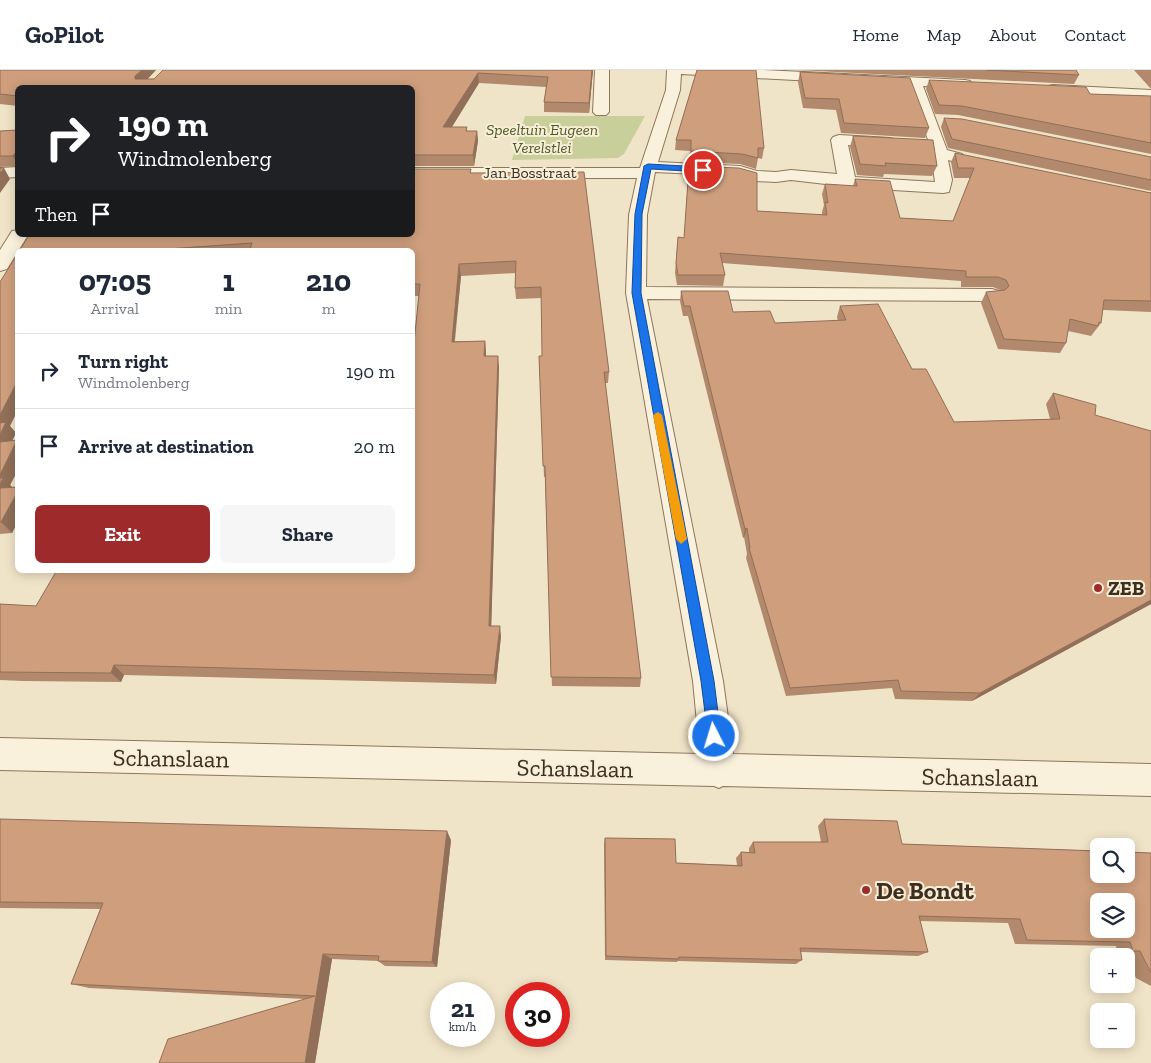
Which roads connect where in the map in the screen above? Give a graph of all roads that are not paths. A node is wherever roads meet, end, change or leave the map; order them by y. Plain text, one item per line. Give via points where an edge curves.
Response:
1 (602, 70) edge
2 (675, 70) edge
3 (914, 82) junction
4 (984, 85) edge
5 (1043, 88) edge
6 (1151, 94) edge
7 (601, 112) dead end
8 (928, 120) junction
9 (948, 121) edge
10 (939, 148) junction
11 (968, 160) edge
12 (647, 170) junction
13 (15, 172) edge
14 (0, 173) edge
15 (415, 173) edge
16 (847, 180) junction
17 (18, 237) edge
18 (0, 265) edge
19 (636, 293) junction
20 (992, 295) edge
21 (0, 754) edge
22 (719, 772) junction
23 (1151, 780) edge

1 - 7 street
2 - 3 street
2 - 12 street via 673,90
3 - 4 street
3 - 8 street
5 - 6 street
8 - 9 street
8 - 10 street
10 - 11 street
10 - 16 street, Jan Bosstraat via 943,188
10 - 16 street via 839,140
12 - 15 street, Jan Bosstraat
12 - 16 street, Jan Bosstraat via 740,171 755,176 791,175
12 - 19 street via 638,214
13 - 14 street
17 - 18 street
19 - 20 street
19 - 22 street via 708,681
21 - 22 street, Schanslaan
22 - 23 street, Schanslaan

